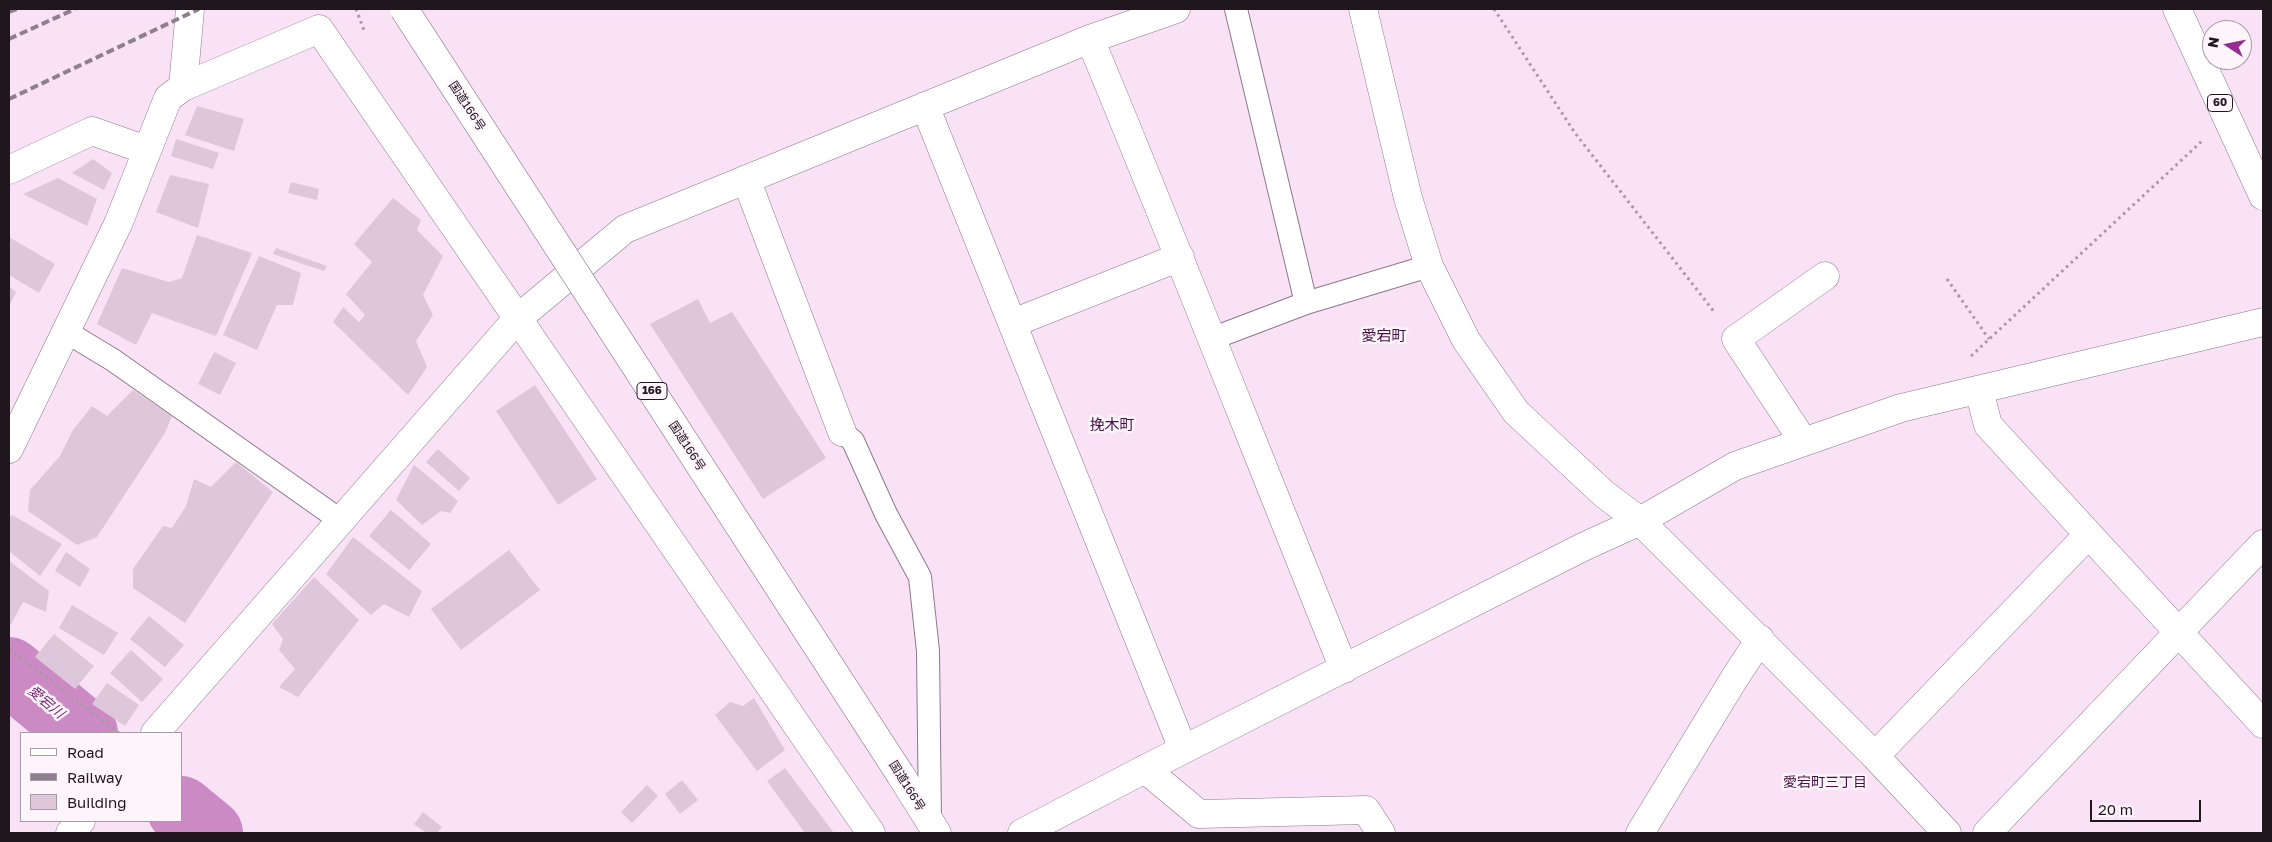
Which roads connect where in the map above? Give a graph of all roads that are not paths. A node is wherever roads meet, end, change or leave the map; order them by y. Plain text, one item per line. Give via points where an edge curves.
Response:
1 (190, 9) edge
2 (404, 9) edge
3 (1176, 9) edge
4 (1236, 9) edge
5 (1363, 9) edge
6 (2177, 9) edge
7 (1090, 39) junction
8 (183, 87) junction
9 (925, 106) junction
10 (146, 150) junction
11 (9, 170) edge
12 (746, 179) junction
13 (2263, 196) edge
14 (1180, 257) junction
15 (1429, 266) junction
16 (1825, 276) dead end
17 (1306, 303) junction
18 (517, 319) junction
19 (2263, 322) edge
20 (1013, 323) junction
21 (65, 331) junction
22 (1211, 339) junction
23 (1979, 390) junction
24 (842, 432) joint
25 (1803, 441) junction
26 (9, 449) edge
27 (340, 520) junction
28 (1640, 521) junction
29 (2088, 535) junction
30 (2263, 544) edge
31 (2178, 632) junction
32 (1760, 639) junction
33 (1344, 669) junction
34 (2263, 724) edge
35 (156, 732) edge
36 (1183, 749) junction
37 (1875, 756) junction
38 (1145, 769) junction
39 (79, 822) edge
40 (1196, 824) edge
41 (933, 828) edge
42 (70, 833) edge
43 (871, 833) edge
44 (1022, 833) edge
45 (1381, 833) edge
46 (1640, 833) edge
47 (1947, 833) edge
48 (1986, 833) edge

1 - 8 main road
2 - 41 main road, 国道166号 / 166, bridge
3 - 7 main road
4 - 17 lane
5 - 15 main road via 1408,198
6 - 13 main road, 60
7 - 9 main road
7 - 14 main road
8 - 10 main road via 168,98
8 - 18 main road via 319,29
9 - 12 main road
9 - 20 main road
10 - 11 main road via 92,131
10 - 21 main road via 118,224
12 - 18 main road via 625,229
12 - 24 main road
14 - 20 main road
14 - 22 main road
15 - 17 lane
15 - 28 main road via 1466,340 1516,412 1604,494
16 - 25 main road via 1736,339
17 - 22 lane
18 - 27 main road
18 - 43 main road
19 - 23 main road
20 - 36 main road
21 - 26 main road
21 - 27 lane via 113,360
22 - 33 main road
23 - 25 main road via 1900,408
23 - 29 main road via 1988,425
24 - 41 lane via 853,440 886,514 920,576 928,651
25 - 28 main road via 1735,466
27 - 35 main road
28 - 32 main road
28 - 33 main road
29 - 31 main road
29 - 37 main road
30 - 31 main road
31 - 34 main road
31 - 48 main road
32 - 37 main road
32 - 46 main road
33 - 36 main road
36 - 38 main road
37 - 47 main road
38 - 40 main road
38 - 44 main road
39 - 42 main road
40 - 45 main road via 1366,810

